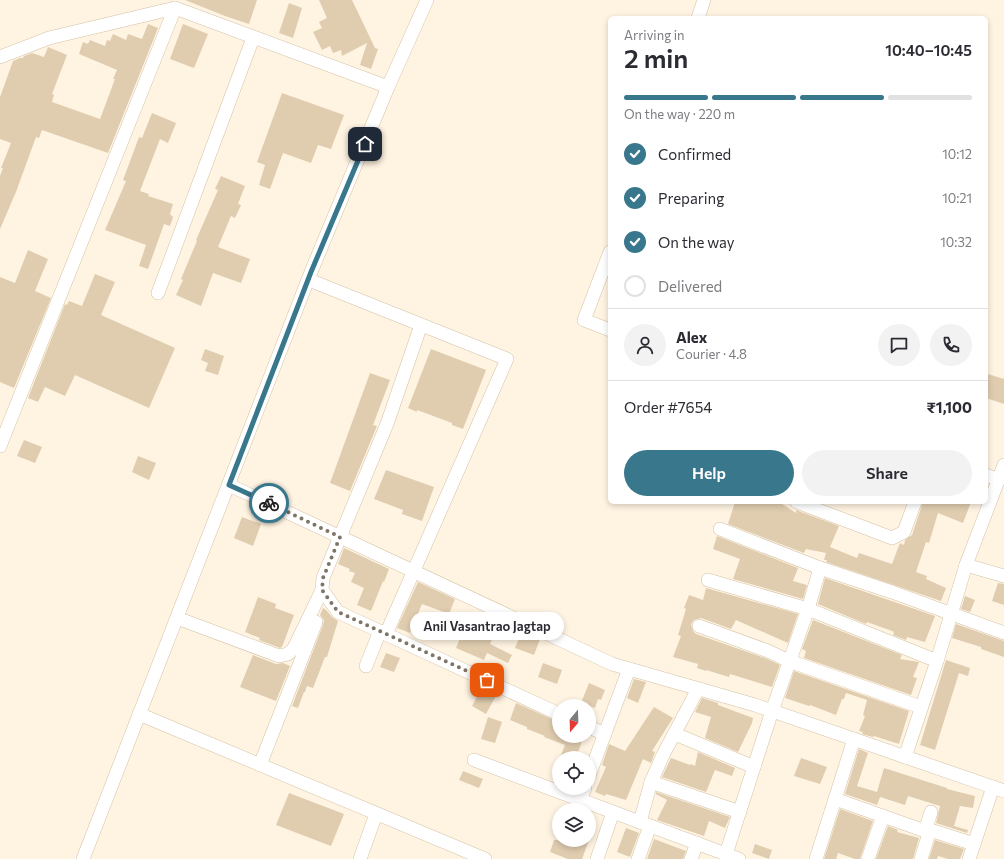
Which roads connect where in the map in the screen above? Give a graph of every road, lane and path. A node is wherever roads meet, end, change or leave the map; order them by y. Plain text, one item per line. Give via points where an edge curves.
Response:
1 (427, 0) edge
2 (704, 0) edge
3 (175, 8) junction
4 (699, 16) edge
5 (253, 38) junction
6 (0, 58) edge
7 (388, 87) junction
8 (608, 257) edge
9 (309, 280) junction
10 (158, 293) dead end
11 (421, 325) junction
12 (608, 329) edge
13 (0, 446) edge
14 (1004, 465) edge
15 (988, 476) edge
16 (999, 480) junction
17 (229, 485) junction
18 (802, 504) edge
19 (914, 504) edge
20 (720, 529) dead end
21 (340, 537) junction
22 (966, 564) junction
23 (820, 568) junction
24 (414, 572) junction
25 (1004, 576) edge
26 (708, 580) dead end
27 (324, 593) junction
28 (808, 609) junction
29 (951, 614) junction
30 (177, 618) junction
31 (699, 626) dead end
32 (383, 633) junction
33 (1004, 633) edge
34 (789, 661) junction
35 (937, 661) junction
36 (366, 666) dead end
37 (629, 669) junction
38 (698, 689) junction
39 (921, 707) junction
40 (552, 711) edge
41 (772, 711) junction
42 (139, 714) junction
43 (596, 730) edge
44 (604, 734) junction
45 (675, 734) junction
46 (854, 739) junction
47 (596, 756) edge
48 (905, 757) junction
49 (474, 760) dead end
50 (260, 765) junction
51 (754, 767) junction
52 (651, 782) junction
53 (552, 785) edge
54 (998, 789) edge
55 (584, 795) edge
56 (835, 799) junction
57 (613, 812) junction
58 (740, 812) junction
59 (931, 812) dead end
60 (376, 814) junction
61 (883, 816) junction
62 (645, 824) junction
63 (927, 830) junction
64 (697, 843) junction
65 (974, 844) junction
66 (734, 857) edge
67 (83, 859) edge
68 (360, 859) edge
69 (485, 859) edge
70 (597, 859) edge
71 (638, 859) edge
72 (691, 859) edge
73 (816, 859) edge
74 (868, 859) edge
75 (921, 859) edge
76 (969, 859) edge

1 - 7 street
2 - 4 street
3 - 5 street
3 - 6 street via 49,38
3 - 13 street
5 - 7 street
5 - 10 street
7 - 9 street
8 - 12 street via 584,320
9 - 11 street
9 - 17 street
11 - 21 street via 387,424
11 - 24 street via 507,359
14 - 16 street
15 - 16 street
16 - 22 street
17 - 21 street
17 - 30 street
18 - 19 street via 892,538 904,532
20 - 23 street
21 - 24 street
21 - 27 street via 323,578
22 - 25 street
22 - 29 street
23 - 28 street
23 - 29 street
24 - 32 street
24 - 37 street via 612,664
26 - 28 street
27 - 30 street via 294,648 288,654 279,656
27 - 32 street via 338,612
27 - 50 street
28 - 34 street
28 - 35 street
29 - 33 street
29 - 35 street
30 - 42 street
31 - 34 street
32 - 36 street
32 - 40 street
34 - 39 street
34 - 41 street
35 - 39 street
37 - 38 street
37 - 44 street
38 - 41 street
38 - 45 street
39 - 48 street
41 - 46 street
41 - 51 street
42 - 50 street
42 - 67 street
43 - 44 street
44 - 47 street
45 - 51 street
45 - 52 street
46 - 48 street
46 - 56 street
48 - 54 street
49 - 53 street
50 - 60 street
51 - 58 street
52 - 58 street
52 - 62 street
54 - 65 street
55 - 57 street
56 - 61 street
56 - 73 street
57 - 62 street
57 - 70 street
58 - 66 street
59 - 63 street
60 - 68 street
60 - 69 street
61 - 63 street
61 - 74 street
62 - 64 street
62 - 71 street
63 - 65 street
63 - 75 street
64 - 66 street
64 - 72 street
65 - 76 street

